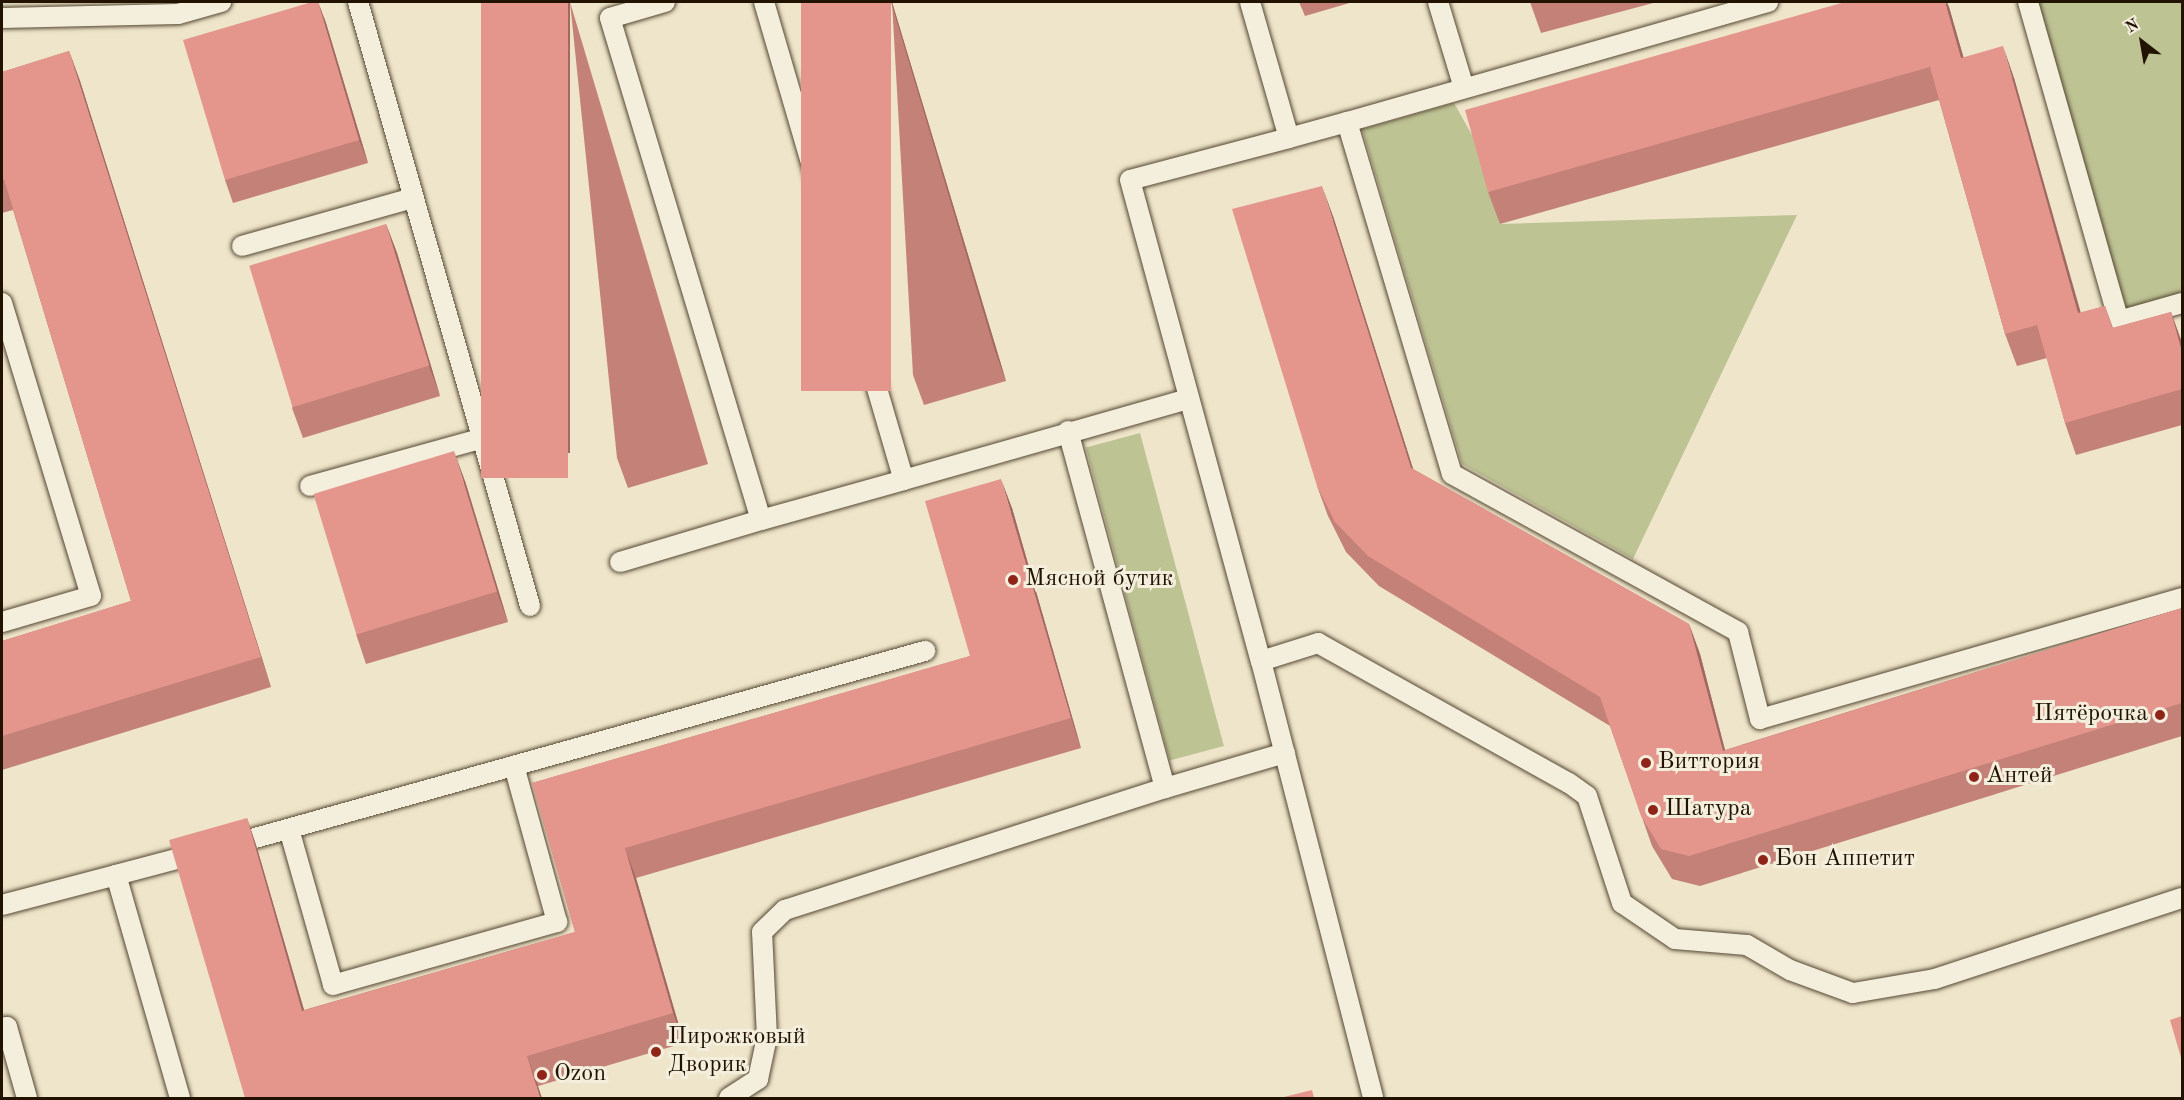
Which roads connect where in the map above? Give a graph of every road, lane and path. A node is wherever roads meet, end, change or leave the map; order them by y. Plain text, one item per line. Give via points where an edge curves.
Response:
1 (9, 2) edge
2 (221, 2) edge
3 (358, 2) edge
4 (665, 2) edge
5 (764, 2) edge
6 (1250, 2) edge
7 (1438, 2) edge
8 (1768, 2) edge
9 (2028, 2) edge
10 (2, 17) edge
11 (1464, 88) junction
12 (1347, 122) junction
13 (1288, 138) junction
14 (413, 198) junction
15 (242, 246) dead end
16 (2, 303) edge
17 (2182, 303) edge
18 (1188, 399) junction
19 (1068, 431) junction
20 (480, 439) junction
21 (904, 480) junction
22 (310, 486) dead end
23 (761, 520) junction
24 (620, 562) dead end
25 (2182, 598) edge
26 (530, 606) dead end
27 (2, 622) edge
28 (925, 651) dead end
29 (1262, 661) junction
30 (1285, 753) junction
31 (514, 766) junction
32 (1165, 789) junction
33 (290, 829) junction
34 (116, 874) junction
35 (2182, 898) edge
36 (2, 905) edge
37 (2, 1028) edge
38 (27, 1098) edge
39 (180, 1098) edge
40 (729, 1098) edge
41 (1373, 1098) edge

1 - 10 lane via 13,13
2 - 10 lane via 178,14
3 - 14 lane
4 - 23 lane via 610,18
5 - 21 lane
6 - 13 lane
7 - 11 lane
8 - 11 lane
9 - 17 lane via 2119,321
11 - 12 lane
12 - 13 lane
12 - 25 lane via 1452,474 1738,632 1760,719
13 - 18 lane via 1130,180
14 - 15 lane
14 - 20 lane
16 - 27 lane via 91,596
18 - 19 lane
18 - 29 lane
19 - 21 lane
19 - 32 lane
20 - 22 lane
20 - 26 lane
21 - 23 lane
23 - 24 lane
28 - 31 lane
29 - 30 lane
29 - 35 lane via 1317,643 1569,783 1587,796 1622,903 1675,939 1747,945 1790,970 1853,993 1935,979
30 - 32 lane
30 - 41 lane
31 - 33 lane
31 - 33 lane via 557,922 546,926 333,985
32 - 40 lane via 785,910 762,932 767,1037 758,1079
33 - 34 lane
34 - 36 lane
34 - 39 lane
37 - 38 lane via 7,1027

